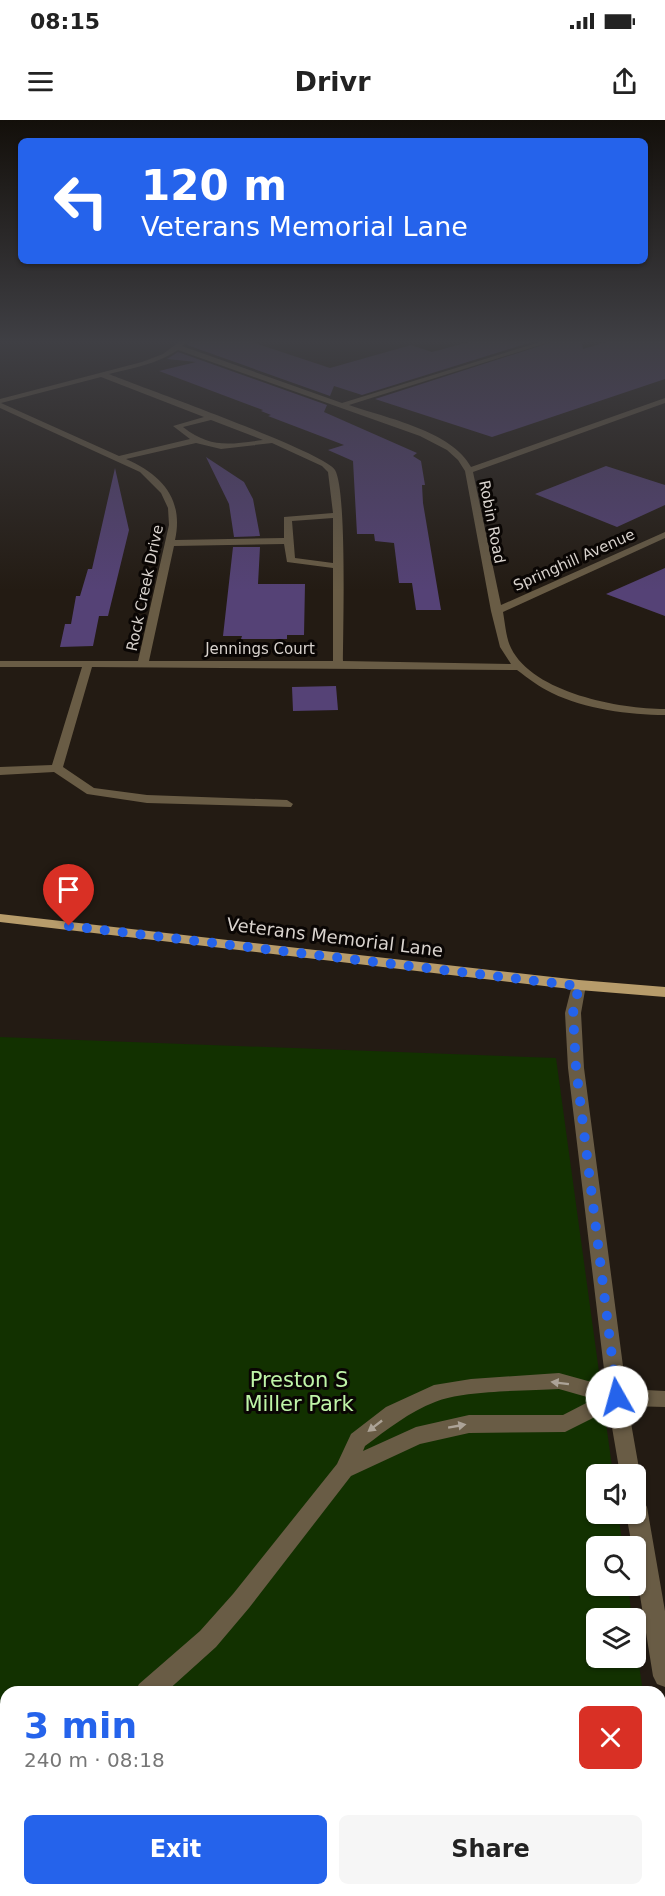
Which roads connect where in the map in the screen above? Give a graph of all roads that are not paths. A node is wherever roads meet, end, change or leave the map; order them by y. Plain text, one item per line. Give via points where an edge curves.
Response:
1 (48, 425) edge
2 (178, 425) edge
3 (232, 425) edge
4 (398, 425) edge
5 (598, 425) edge
6 (193, 441) junction
7 (273, 441) junction
8 (122, 459) junction
9 (469, 471) junction
10 (337, 515) junction
11 (665, 535) edge
12 (289, 541) junction
13 (171, 543) junction
14 (337, 566) junction
15 (496, 611) junction
16 (143, 663) junction
17 (0, 664) edge
18 (88, 664) junction
19 (338, 664) junction
20 (519, 668) junction
21 (665, 712) edge
22 (57, 768) junction
23 (0, 771) edge
24 (287, 804) dead end
25 (0, 918) edge
26 (579, 986) junction
27 (665, 992) edge
28 (617, 1397) junction
29 (665, 1400) edge
30 (628, 1464) edge
31 (344, 1470) junction
32 (639, 1524) edge
33 (665, 1676) edge
34 (155, 1686) edge

1 - 8 street, Rock Creek Drive
2 - 6 street
3 - 7 street
4 - 9 street, Robin Road via 447,445 460,455
5 - 9 street
6 - 7 street via 219,447
6 - 8 street
7 - 10 street via 325,464 332,471
8 - 13 street, Rock Creek Drive via 143,470 165,492 172,508
9 - 15 street, Robin Road
10 - 12 street via 287,519
10 - 14 street
11 - 15 street, Springhill Avenue
12 - 13 street
12 - 14 street via 290,560
13 - 16 street, Rock Creek Drive
14 - 19 street
15 - 20 street, Robin Road via 505,647
16 - 18 street, Jennings Court
16 - 19 street, Jennings Court
17 - 18 street, Jennings Court
18 - 22 street
19 - 20 street, Jennings Court
20 - 21 street via 556,691 600,705
22 - 23 street
22 - 24 street via 91,791 147,799
25 - 26 main road, Veterans Memorial Lane
26 - 27 main road, Veterans Memorial Lane
26 - 28 street via 573,1013 576,1068
28 - 29 street
28 - 30 street
31 -> 28 street via 416,1436 468,1424 565,1423
28 -> 31 street via 559,1381 434,1393 393,1413 358,1440
31 - 34 street via 208,1640
32 - 33 street

